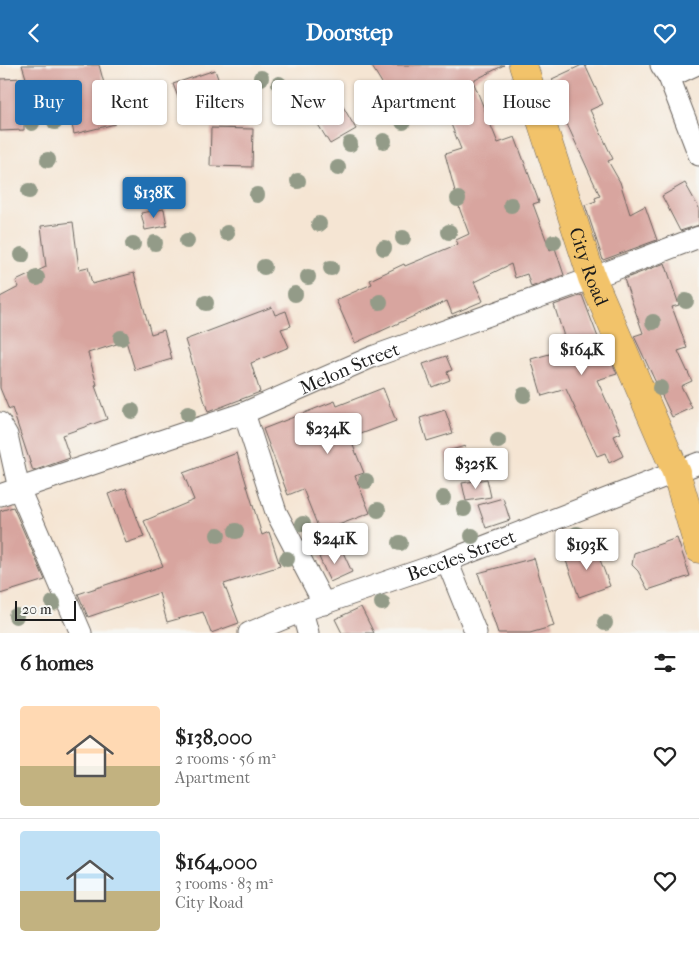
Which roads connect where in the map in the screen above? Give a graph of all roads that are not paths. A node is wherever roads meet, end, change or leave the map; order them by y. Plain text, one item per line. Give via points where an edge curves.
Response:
1 (523, 65) edge
2 (695, 65) edge
3 (665, 71) edge
4 (699, 155) edge
5 (699, 237) edge
6 (592, 278) junction
7 (244, 413) junction
8 (0, 423) edge
9 (688, 467) edge
10 (10, 492) edge
11 (699, 549) edge
12 (447, 561) junction
13 (324, 604) junction
14 (302, 611) junction
15 (81, 633) edge
16 (249, 633) edge
17 (308, 633) edge
18 (476, 633) edge

1 - 6 main road, City Road
2 - 3 street
3 - 4 street
5 - 6 street, Melon Street
6 - 7 street, Melon Street via 372,357
6 - 9 main road, City Road
7 - 10 street, Melon Street
7 - 13 street via 276,512
8 - 10 street via 7,435
9 - 11 main road, City Road
9 - 12 street, Beccles Street
10 - 15 street
12 - 13 street, Beccles Street
12 - 18 street
13 - 14 street, Beccles Street
14 - 16 street, Beccles Street
14 - 17 street

